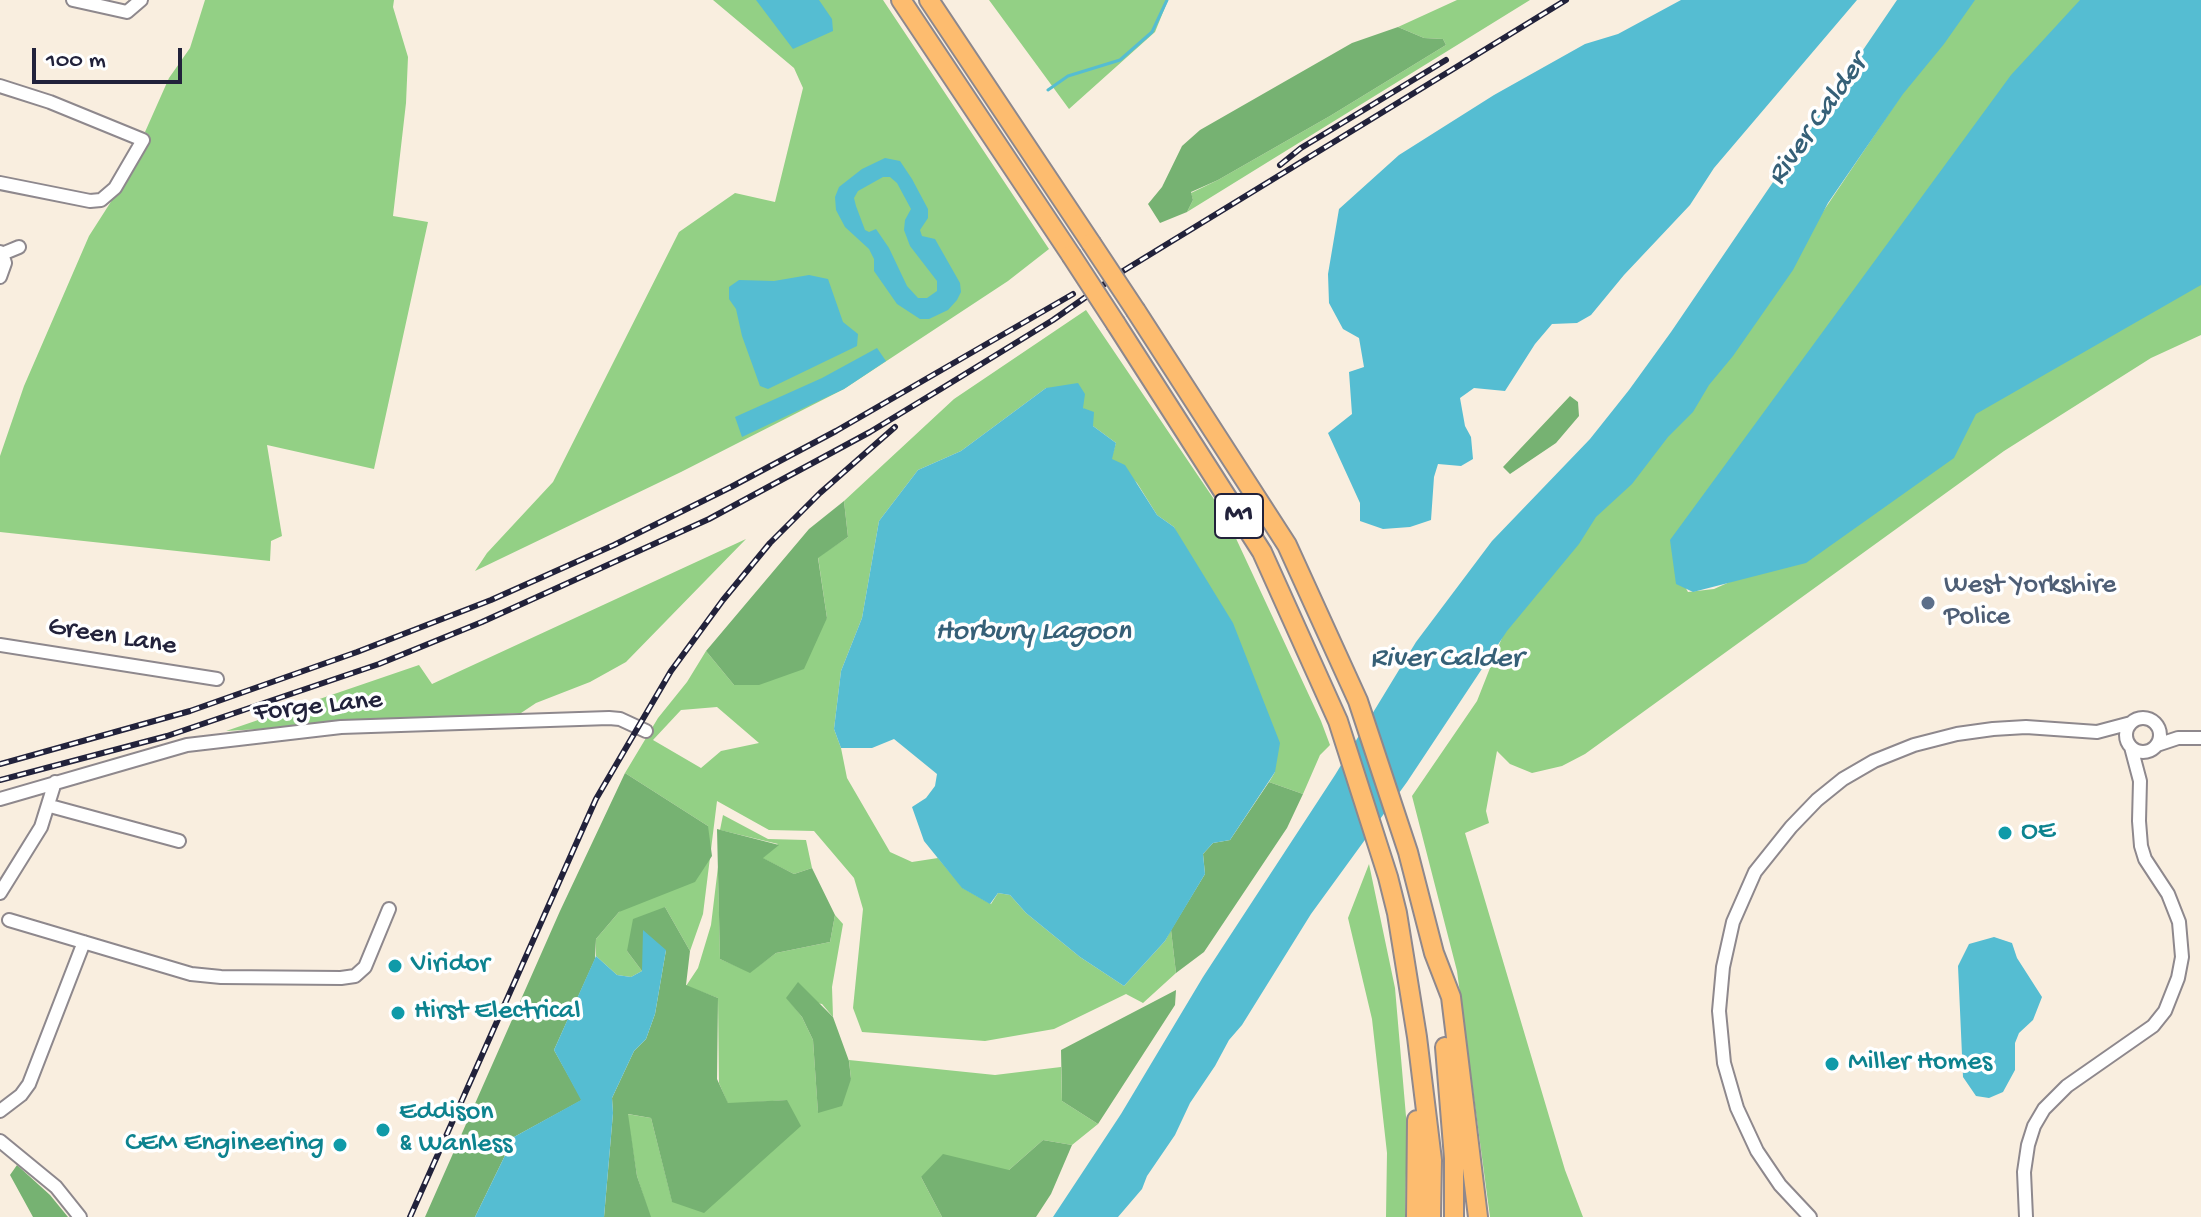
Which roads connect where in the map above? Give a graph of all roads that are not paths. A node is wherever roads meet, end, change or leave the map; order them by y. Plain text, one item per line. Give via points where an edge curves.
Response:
1 (73, 0) edge
2 (901, 0) edge
3 (929, 0) edge
4 (141, 2) edge
5 (0, 86) edge
6 (0, 183) edge
7 (19, 247) dead end
8 (1, 253) edge
9 (0, 277) edge
10 (0, 645) edge
11 (217, 679) dead end
12 (2131, 723) junction
13 (2155, 723) junction
14 (646, 731) dead end
15 (2097, 732) junction
16 (2184, 737) junction
17 (2201, 738) edge
18 (2129, 744) junction
19 (2154, 748) junction
20 (2140, 781) junction
21 (55, 782) junction
22 (0, 799) edge
23 (50, 806) junction
24 (179, 841) dead end
25 (0, 893) edge
26 (389, 909) dead end
27 (9, 920) dead end
28 (84, 942) junction
29 (1434, 953) junction
30 (1417, 1037) junction
31 (0, 1111) edge
32 (0, 1141) edge
33 (80, 1217) edge
34 (1416, 1217) edge
35 (1431, 1217) edge
36 (1454, 1217) edge
37 (1478, 1217) edge
38 (1810, 1217) edge
39 (2026, 1217) edge

1 - 4 street via 127,12
2 - 30 highway, M1, bridge via 1262,552 1338,721 1388,877
3 - 29 highway, M1, bridge via 1287,545 1358,701 1408,852
5 - 6 street via 143,140 115,188 101,200
7 - 8 street
8 - 9 street via 5,263
10 - 11 street, Green Lane
12 - 13 street via 2141,718
12 - 15 street
12 - 18 street
13 - 16 street
13 - 19 street via 2160,736
14 - 21 street, Forge Lane via 609,718 341,727 187,745
15 - 18 street
15 - 38 street via 1993,729 1914,745 1874,761 1817,800 1755,872 1733,922 1723,967 1719,1011 1724,1063 1757,1151
16 - 17 street
16 - 19 street
18 - 19 street via 2139,752
18 - 20 street
19 - 20 street
20 - 39 street via 2141,846 2179,922 2178,978 2153,1026 2067,1086 2044,1109 2028,1145
21 - 22 street, Forge Lane
21 - 23 street
23 - 24 street
23 - 25 street
26 - 28 street via 365,967 355,976 341,978 210,977
27 - 28 street
28 - 31 street via 29,1084
29 - 36 highway, M1 via 1447,1062
29 - 37 highway via 1451,997
30 - 34 highway
30 - 35 highway, M1 via 1432,1160
32 - 33 street via 56,1187

